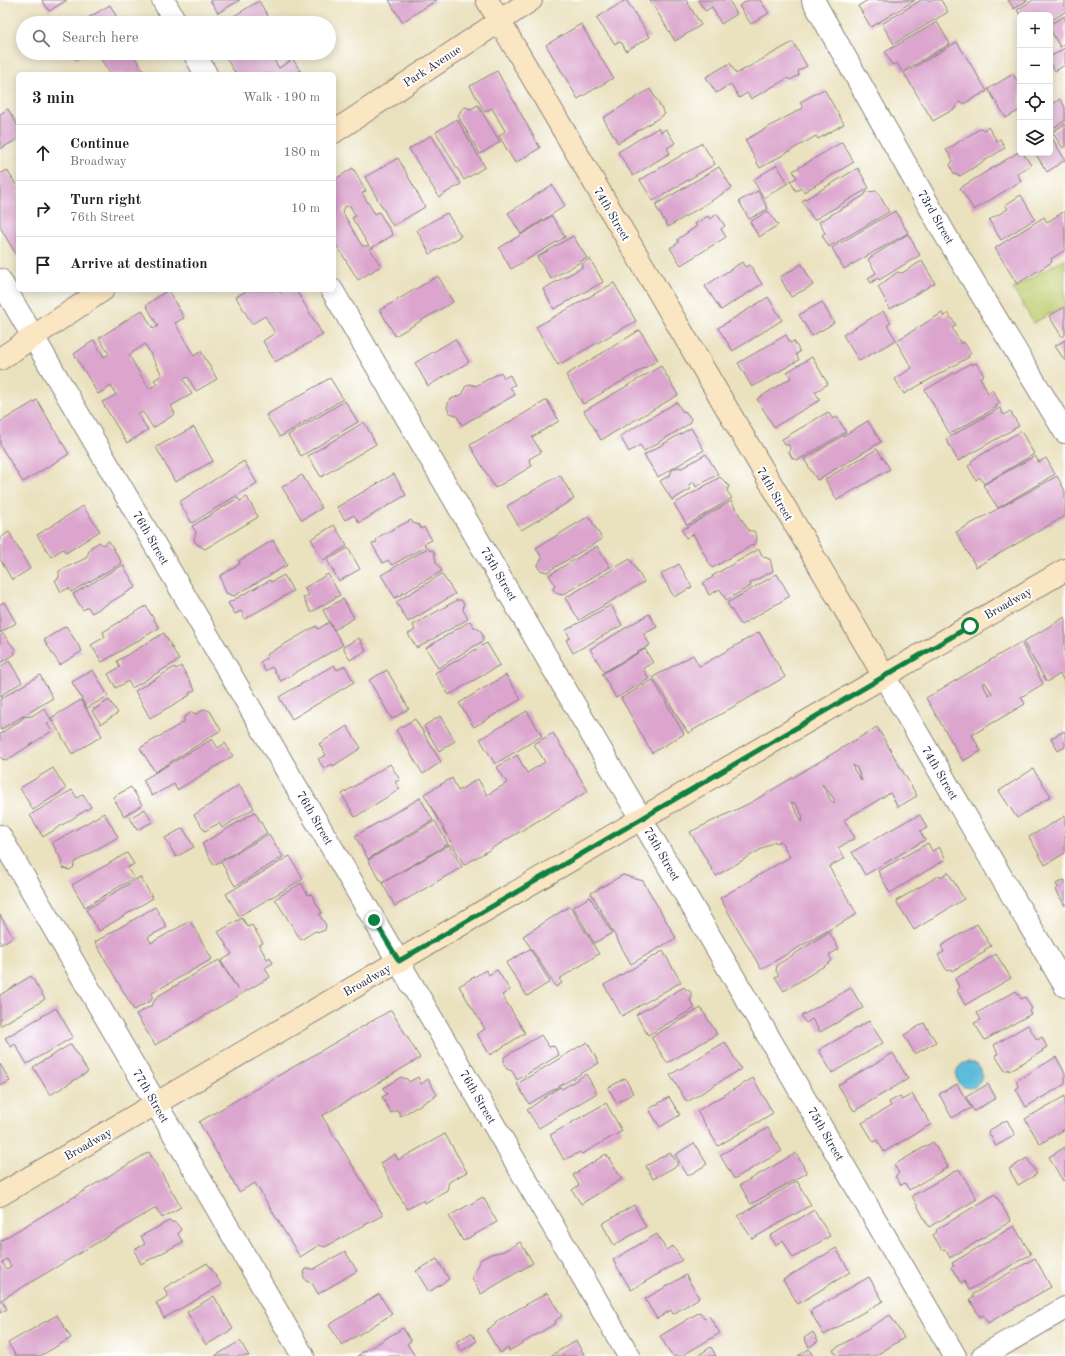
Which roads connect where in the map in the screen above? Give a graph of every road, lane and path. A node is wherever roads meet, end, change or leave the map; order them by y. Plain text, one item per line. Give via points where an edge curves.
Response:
1 (163, 0) edge
2 (488, 0) edge
3 (530, 0) edge
4 (813, 0) edge
5 (172, 16) edge
6 (500, 21) junction
7 (198, 60) edge
8 (205, 72) edge
9 (336, 131) edge
10 (0, 280) edge
11 (100, 292) edge
12 (333, 292) edge
13 (33, 337) junction
14 (0, 359) edge
15 (1065, 432) edge
16 (1065, 570) edge
17 (884, 676) junction
18 (642, 818) junction
19 (0, 836) edge
20 (399, 961) junction
21 (1065, 986) edge
22 (156, 1104) junction
23 (0, 1195) edge
24 (1065, 1308) edge
25 (303, 1356) edge
26 (629, 1356) edge
27 (955, 1356) edge
28 (983, 1356) edge

1 - 5 street
2 - 6 street, 74th Street
3 - 6 street, Park Avenue
4 - 15 street, 73rd Street via 946,236
6 - 9 street, Park Avenue
6 - 17 street, 74th Street
7 - 8 street
10 - 13 street, 76th Street
11 - 13 street
12 - 18 street, 75th Street
13 - 14 street
13 - 20 street, 76th Street
16 - 17 street, Broadway
17 - 18 street, Broadway
17 - 21 street, 74th Street
18 - 20 street, Broadway
18 - 27 street, 75th Street
19 - 22 street, 77th Street
20 - 22 street, Broadway
20 - 26 street, 76th Street
22 - 23 street, Broadway
22 - 25 street, 77th Street
24 - 28 street

